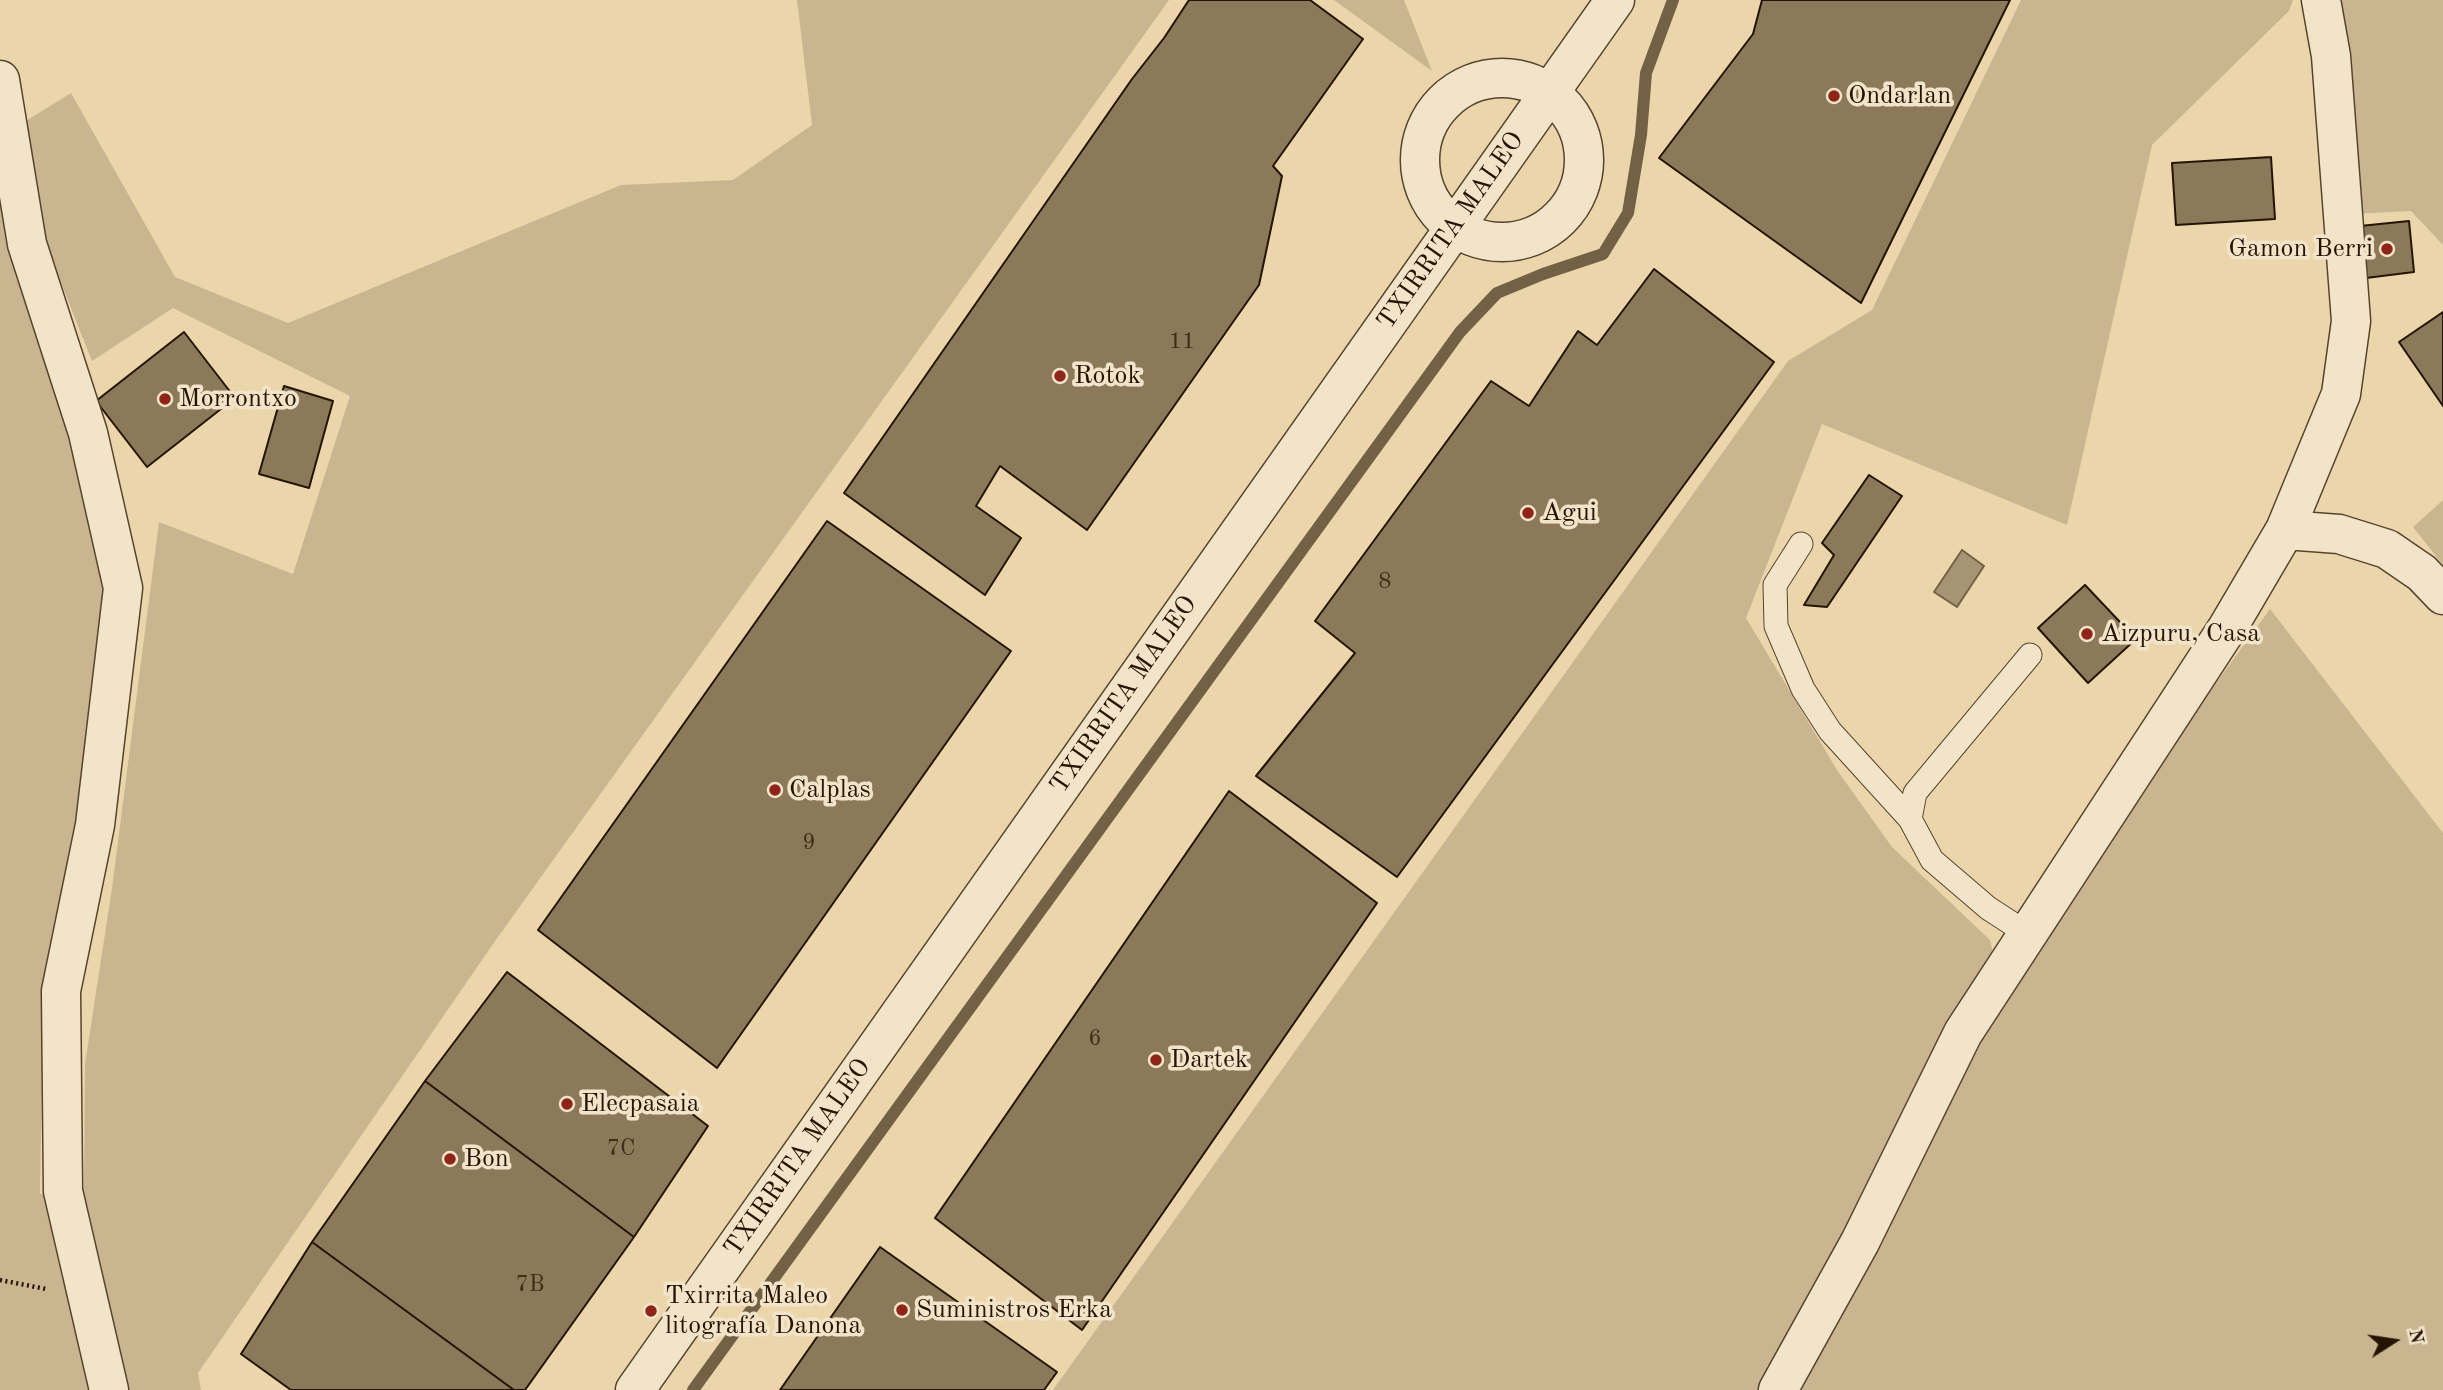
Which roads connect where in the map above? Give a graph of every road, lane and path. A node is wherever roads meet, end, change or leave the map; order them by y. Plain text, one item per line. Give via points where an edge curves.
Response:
1 (1615, 0) edge
2 (2321, 0) edge
3 (0, 80) edge
4 (1549, 92) junction
5 (1454, 227) junction
6 (2285, 530) junction
7 (1801, 544) dead end
8 (2443, 595) edge
9 (2030, 655) dead end
10 (1910, 819) junction
11 (2028, 934) junction
12 (109, 1390) edge
13 (635, 1390) edge
14 (1778, 1390) edge

1 - 4 street, TXIRRITA MALEO
2 - 6 street via 2332,56 2351,321 2341,394
3 - 12 street via 27,244 88,433 123,588 95,825 61,991 63,1191
4 - 5 street, TXIRRITA MALEO
4 - 5 street via 1505,77 1461,88 1442,103 1421,144 1420,167 1436,210
4 - 5 street via 1563,104 1581,137 1583,174 1569,208 1541,232 1515,241 1487,241
5 - 13 street, TXIRRITA MALEO
6 - 8 street via 2339,534 2387,549 2422,573
6 - 11 street via 2228,627
7 - 10 lane via 1775,585 1776,626 1803,689 1830,732
9 - 10 lane via 1915,793
10 - 11 lane via 1931,860 1988,908
11 - 14 street via 1963,1033 1860,1242

